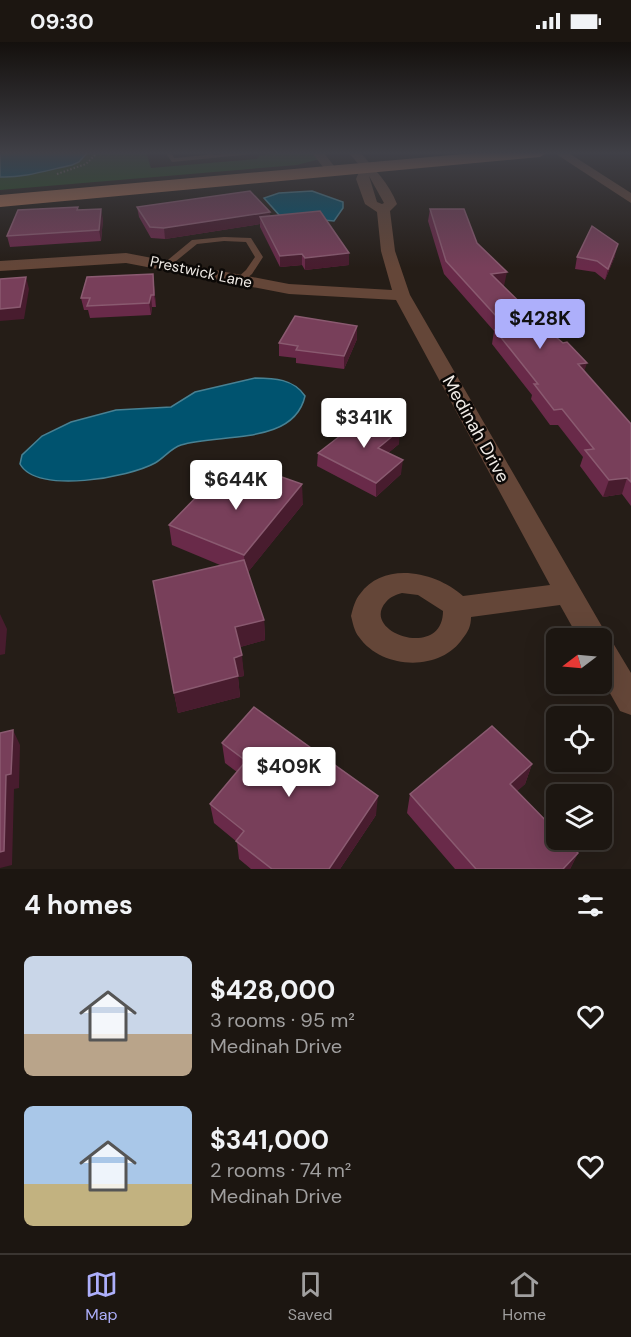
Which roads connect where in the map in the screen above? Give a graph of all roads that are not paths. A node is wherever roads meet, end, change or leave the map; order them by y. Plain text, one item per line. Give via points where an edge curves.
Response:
1 (115, 191) edge
2 (366, 191) edge
3 (386, 191) edge
4 (618, 191) edge
5 (631, 199) edge
6 (0, 201) edge
7 (383, 210) junction
8 (167, 264) junction
9 (0, 266) edge
10 (238, 280) junction
11 (402, 296) junction
12 (567, 593) junction
13 (457, 608) dead end
14 (588, 628) edge
15 (612, 669) edge
16 (631, 701) edge

1 - 6 main road
2 - 7 street via 371,204
3 - 7 street, Medinah Drive via 391,204
4 - 5 street
7 - 11 street, Medinah Drive via 388,251
8 - 9 street, Prestwick Lane via 101,258
8 - 10 street, Prestwick Lane
8 - 10 lane via 195,243 224,238 248,240 259,257
10 - 11 street, Prestwick Lane via 300,290
11 - 12 street, Medinah Drive
12 - 13 street
12 - 14 street, Medinah Drive
15 - 16 street

